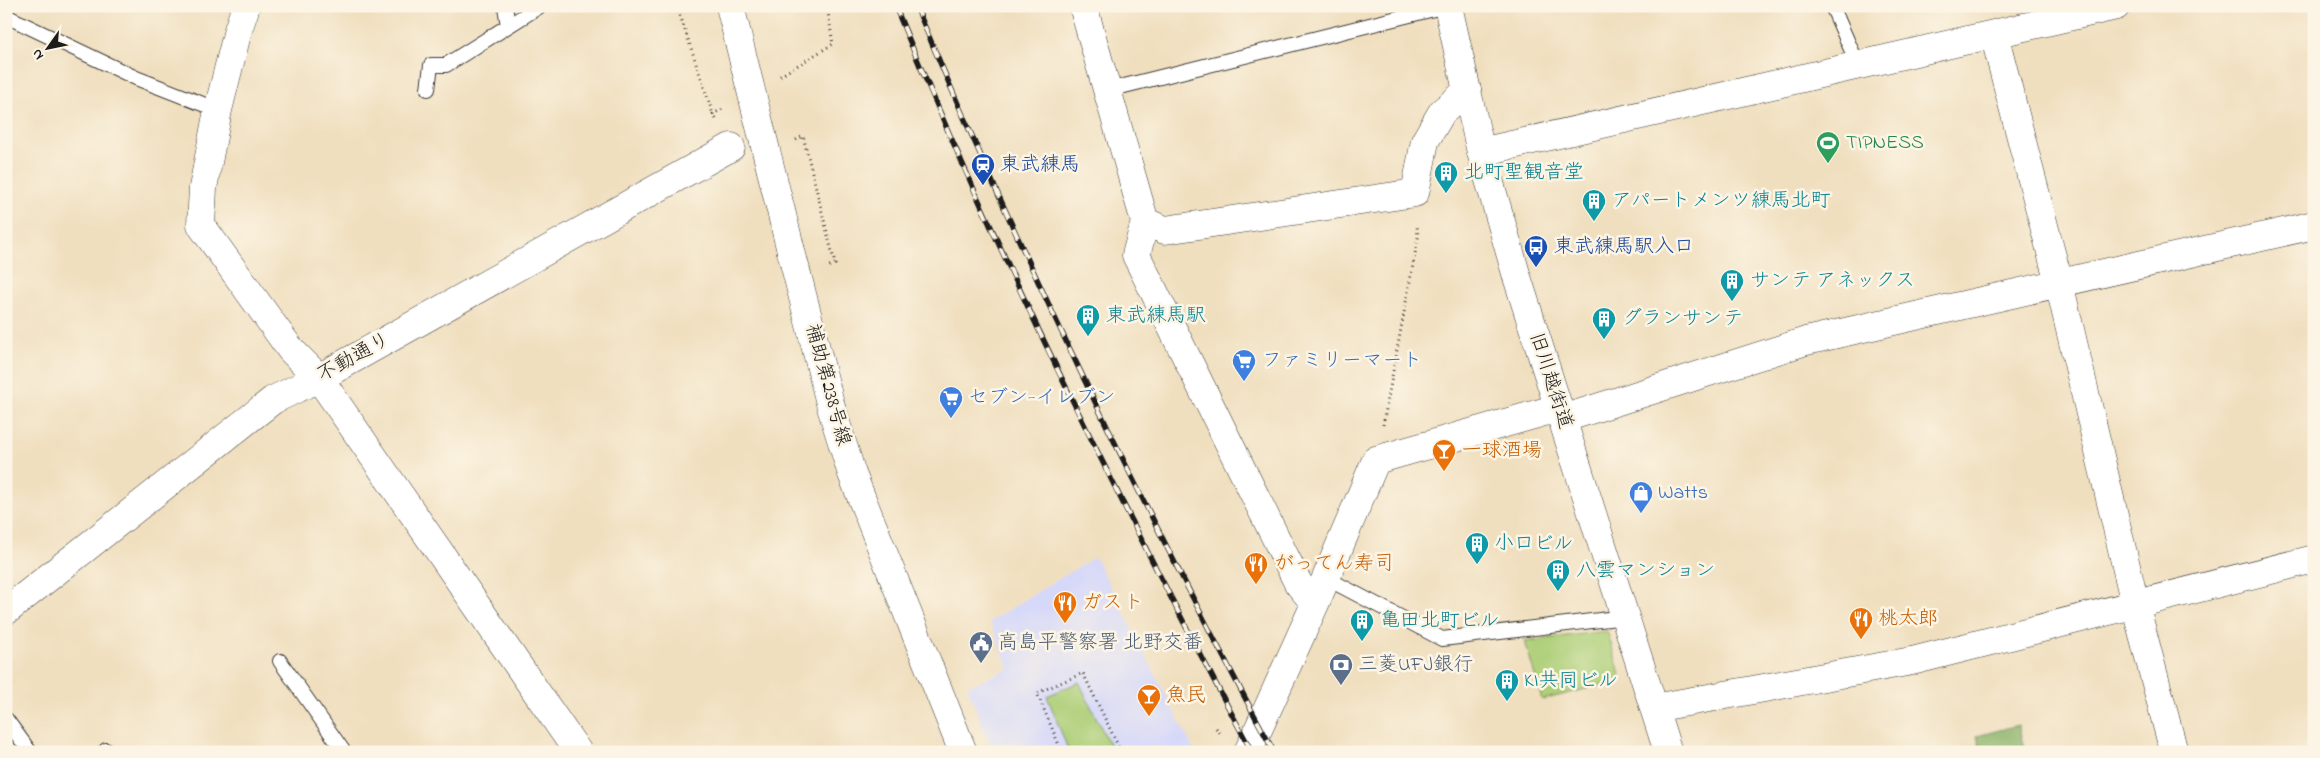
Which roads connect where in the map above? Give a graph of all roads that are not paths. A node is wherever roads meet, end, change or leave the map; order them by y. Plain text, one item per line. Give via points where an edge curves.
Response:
1 (246, 6) edge
2 (505, 6) edge
3 (540, 6) edge
4 (730, 6) edge
5 (1083, 6) edge
6 (1447, 6) edge
7 (1832, 6) edge
8 (2116, 6) edge
9 (6, 16) edge
10 (508, 26) junction
11 (1994, 34) junction
12 (1858, 65) junction
13 (428, 89) dead end
14 (1108, 90) junction
15 (1467, 90) junction
16 (218, 110) junction
17 (731, 147) dead end
18 (1481, 152) junction
19 (1145, 222) junction
20 (2314, 225) edge
21 (2059, 283) junction
22 (318, 378) junction
23 (1560, 413) junction
24 (2314, 558) edge
25 (1326, 578) junction
26 (1315, 604) junction
27 (2135, 604) junction
28 (6, 611) edge
29 (1625, 617) junction
30 (280, 661) dead end
31 (1654, 708) junction
32 (6, 719) edge
33 (30, 752) edge
34 (344, 752) edge
35 (578, 752) edge
36 (962, 752) edge
37 (1248, 752) edge
38 (1668, 752) edge
39 (2174, 752) edge

1 - 16 street
2 - 10 lane
3 - 10 lane
4 - 36 street, 補助第238号線, bridge via 831,407 852,474
5 - 14 street
6 - 14 lane
6 - 15 street, 旧川越街道
7 - 12 lane
8 - 11 street
9 - 16 lane via 136,78
10 - 13 lane via 446,66 431,65
11 - 12 street
11 - 21 street
12 - 18 street
14 - 19 street
15 - 18 street, 旧川越街道
15 - 19 street via 1442,112 1425,141 1415,193 1165,230
16 - 22 street via 203,188 201,225 291,350
17 - 22 street, 不動通り
18 - 23 street, 旧川越街道
19 - 26 street via 1136,256 1298,583
20 - 21 street
21 - 23 street via 1806,341
21 - 27 street
22 - 28 street, 不動通り via 273,400
22 - 35 street
23 - 25 street via 1376,460
23 - 29 street, 旧川越街道
24 - 27 street
25 - 26 street
25 - 29 lane via 1442,639
26 - 37 street
27 - 31 street via 1912,661
27 - 39 street
29 - 31 street, 旧川越街道
30 - 34 lane
31 - 38 street, 旧川越街道
32 - 33 lane

